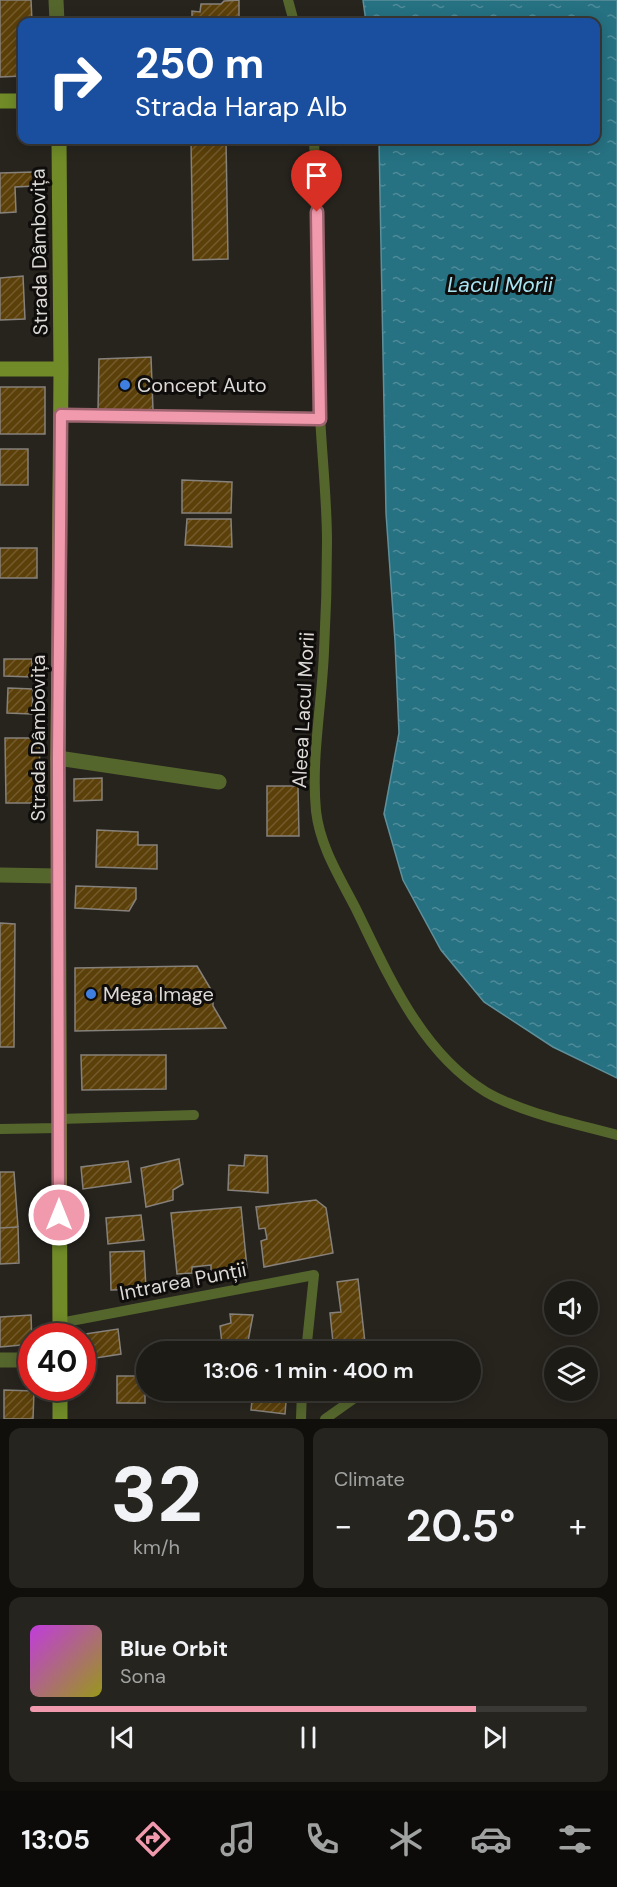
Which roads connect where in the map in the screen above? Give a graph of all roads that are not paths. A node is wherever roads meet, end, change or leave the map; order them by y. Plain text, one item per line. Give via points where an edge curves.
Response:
1 (56, 0) edge
2 (288, 0) edge
3 (57, 18) edge
4 (293, 18) edge
5 (0, 101) edge
6 (18, 101) edge
7 (59, 144) edge
8 (314, 144) edge
9 (0, 369) edge
10 (61, 369) junction
11 (61, 415) junction
12 (320, 419) junction
13 (58, 758) junction
14 (219, 782) dead end
15 (0, 875) edge
16 (58, 876) junction
17 (194, 1115) dead end
18 (59, 1124) junction
19 (0, 1129) edge
20 (617, 1135) edge
21 (60, 1323) edge
22 (92, 1323) edge
23 (307, 1341) edge
24 (0, 1360) edge
25 (18, 1360) edge
26 (60, 1401) edge
27 (301, 1401) edge
28 (350, 1401) edge
29 (60, 1419) edge
30 (300, 1419) edge
31 (325, 1419) edge

1 - 3 street
2 - 4 lane
5 - 6 street
7 - 10 street, Strada Dâmbovița
8 - 12 lane, Aleea Lacul Morii
9 - 10 street
10 - 11 street, Strada Dâmbovița
11 - 12 lane
11 - 13 street, Strada Dâmbovița
12 - 20 lane, Aleea Lacul Morii via 327,539 315,781 321,839 384,967 410,1012 446,1059 470,1081 495,1096
13 - 14 street
13 - 16 street, Strada Dâmbovița
15 - 16 street
16 - 18 street, Strada Dâmbovița
17 - 18 lane
18 - 19 lane
18 - 21 street, Strada Dâmbovița
22 - 23 lane, Intrarea Punții via 314,1275
24 - 25 street
26 - 29 street
27 - 30 lane
28 - 31 lane

